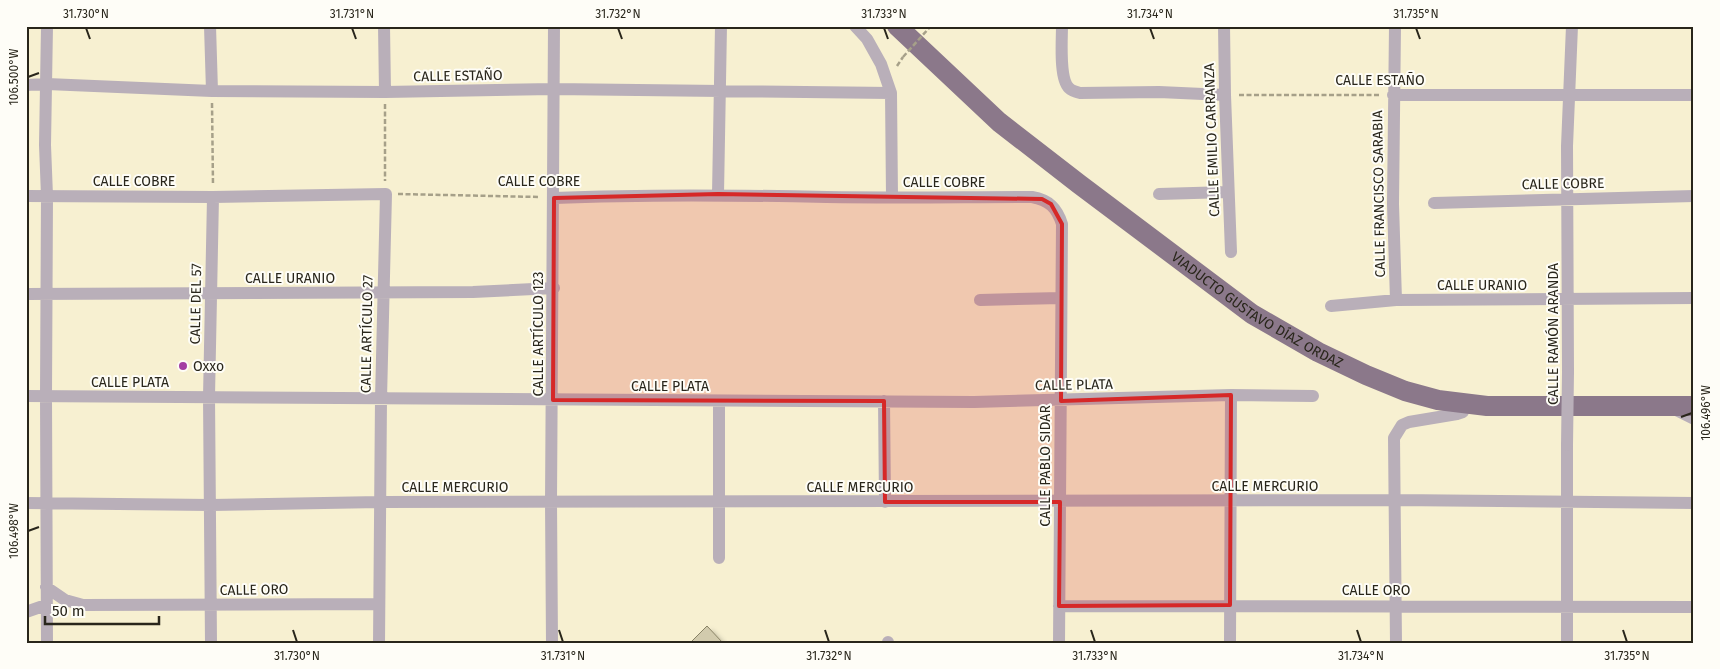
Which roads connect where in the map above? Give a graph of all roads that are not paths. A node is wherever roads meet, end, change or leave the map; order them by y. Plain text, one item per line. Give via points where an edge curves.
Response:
1 (47, 26) edge
2 (210, 26) edge
3 (384, 26) edge
4 (554, 26) edge
5 (721, 26) edge
6 (855, 26) edge
7 (897, 26) edge
8 (1062, 26) edge
9 (1224, 26) edge
10 (1395, 26) edge
11 (1572, 26) edge
12 (47, 84) junction
13 (26, 85) edge
14 (553, 89) junction
15 (212, 91) junction
16 (385, 92) junction
17 (719, 92) junction
18 (891, 93) junction
19 (1224, 95) junction
20 (1393, 95) junction
21 (1694, 95) edge
22 (1568, 96) junction
23 (1228, 192) junction
24 (386, 194) joint
25 (718, 194) junction
26 (1158, 194) dead end
27 (26, 196) edge
28 (47, 196) junction
29 (1694, 196) edge
30 (213, 197) junction
31 (892, 197) junction
32 (554, 198) junction
33 (1567, 199) junction
34 (1434, 203) dead end
35 (1051, 204) joint
36 (1232, 252) dead end
37 (554, 288) junction
38 (383, 292) junction
39 (211, 293) junction
40 (26, 294) edge
41 (47, 294) junction
42 (1061, 298) junction
43 (1694, 298) edge
44 (1567, 299) junction
45 (980, 300) dead end
46 (1396, 300) junction
47 (1331, 306) dead end
48 (1694, 395) edge
49 (26, 396) edge
50 (46, 396) junction
51 (1231, 396) junction
52 (1313, 396) dead end
53 (209, 397) junction
54 (381, 400) junction
55 (553, 400) junction
56 (1061, 400) junction
57 (719, 401) junction
58 (884, 401) junction
59 (1466, 404) junction
60 (1694, 406) edge
61 (1670, 407) junction
62 (1694, 419) edge
63 (1395, 500) junction
64 (1567, 501) junction
65 (380, 502) junction
66 (552, 502) junction
67 (718, 502) junction
68 (885, 502) junction
69 (1060, 502) junction
70 (1230, 502) junction
71 (26, 503) edge
72 (46, 503) junction
73 (1694, 503) edge
74 (210, 505) junction
75 (718, 558) dead end
76 (46, 587) junction
77 (378, 604) junction
78 (46, 605) junction
79 (1230, 605) junction
80 (1396, 605) junction
81 (210, 606) junction
82 (1059, 606) junction
83 (1567, 606) junction
84 (1694, 606) edge
85 (26, 612) edge
86 (47, 643) edge
87 (211, 643) edge
88 (379, 643) edge
89 (552, 643) edge
90 (1059, 643) edge
91 (1230, 643) edge
92 (1396, 643) edge
93 (1567, 643) edge

1 - 12 street
2 - 15 street
3 - 16 street
4 - 14 street, CALLE ARTÍCULO 123
5 - 17 street
6 - 18 street via 881,64
7 - 59 main road, VIADUCTO GUSTAVO DÍAZ ORDAZ via 999,122 1252,314 1318,352 1374,379 1405,392
8 - 19 street via 1064,78 1068,88 1080,93
9 - 19 street, CALLE EMILIO CARRANZA
10 - 20 street, CALLE FRANCISCO SARABIA
11 - 22 street, CALLE RAMÓN ARANDA
12 - 13 street, CALLE ESTAÑO
12 - 15 street, CALLE ESTAÑO
12 - 28 street
14 - 16 street, CALLE ESTAÑO
14 - 17 street, CALLE ESTAÑO
14 - 32 street, CALLE ARTÍCULO 123
15 - 16 street, CALLE ESTAÑO
17 - 18 street, CALLE ESTAÑO
17 - 25 street
18 - 31 street
19 - 23 street, CALLE EMILIO CARRANZA
20 - 22 street, CALLE ESTAÑO
20 - 46 street, CALLE FRANCISCO SARABIA
21 - 22 street, CALLE ESTAÑO
22 - 33 street, CALLE RAMÓN ARANDA
23 - 26 street
23 - 36 street, CALLE EMILIO CARRANZA
24 - 30 street, CALLE COBRE
24 - 38 street, CALLE ARTÍCULO 27
25 - 31 street, CALLE COBRE
25 - 32 street, CALLE COBRE
27 - 28 street, CALLE COBRE
28 - 30 street, CALLE COBRE
28 - 41 street
29 - 33 street, CALLE COBRE
30 - 39 street, CALLE DEL 57
31 - 35 street, CALLE COBRE via 1032,197
32 - 37 street, CALLE ARTÍCULO 123
33 - 34 street, CALLE COBRE
33 - 44 street, CALLE RAMÓN ARANDA
35 - 42 street, CALLE PABLO SIDAR via 1062,224
37 - 38 street, CALLE URANIO
37 - 55 street, CALLE ARTÍCULO 123
38 - 39 street, CALLE URANIO
38 - 54 street, CALLE ARTÍCULO 27
39 - 41 street, CALLE URANIO
39 - 53 street, CALLE DEL 57
40 - 41 street, CALLE URANIO
41 - 50 street
42 - 45 street
42 - 56 street, CALLE PABLO SIDAR
43 - 44 street, CALLE URANIO
44 - 46 street, CALLE URANIO
44 - 64 street, CALLE RAMÓN ARANDA, bridge
46 - 47 street, CALLE URANIO
48 - 61 street
49 - 50 street, CALLE PLATA
50 - 53 street, CALLE PLATA
50 - 72 street
51 - 52 street, CALLE PLATA
51 - 56 street, CALLE PLATA
51 - 70 street
53 - 54 street, CALLE PLATA
53 - 74 street, CALLE DEL 57
54 - 55 street, CALLE PLATA
54 - 65 street, CALLE ARTÍCULO 27
55 - 57 street, CALLE PLATA
55 - 66 street, CALLE ARTÍCULO 123
56 - 58 street, CALLE PLATA
56 - 69 street, CALLE PABLO SIDAR
57 - 58 street, CALLE PLATA
57 - 67 street
58 - 68 street
59 - 61 main road, VIADUCTO GUSTAVO DÍAZ ORDAZ
59 - 63 street via 1463,412 1457,414 1402,425 1394,438
60 - 61 main road, VIADUCTO GUSTAVO DÍAZ ORDAZ
61 - 62 street
63 - 64 street, CALLE MERCURIO
63 - 70 street, CALLE MERCURIO
63 - 80 street
64 - 73 street, CALLE MERCURIO
64 - 83 street, CALLE RAMÓN ARANDA
65 - 66 street, CALLE MERCURIO
65 - 74 street, CALLE MERCURIO
65 - 77 street, CALLE ARTÍCULO 27
66 - 67 street, CALLE MERCURIO
66 - 89 street, CALLE ARTÍCULO 123
67 - 68 street, CALLE MERCURIO
67 - 75 street
68 - 69 street, CALLE MERCURIO
69 - 70 street, CALLE MERCURIO
69 - 82 street, CALLE PABLO SIDAR
70 - 79 street
71 - 72 street, CALLE MERCURIO
72 - 74 street, CALLE MERCURIO
72 - 76 street
74 - 81 street, CALLE DEL 57
76 - 78 street
76 - 81 street, CALLE ORO via 65,600 83,605
77 - 81 street, CALLE ORO
77 - 88 street, CALLE ARTÍCULO 27
78 - 85 street
78 - 86 street
79 - 80 street, CALLE ORO
79 - 82 street, CALLE ORO
79 - 91 street
80 - 83 street, CALLE ORO
80 - 92 street
81 - 87 street, CALLE DEL 57
82 - 90 street, CALLE PABLO SIDAR
83 - 84 street, CALLE ORO
83 - 93 street, CALLE RAMÓN ARANDA

